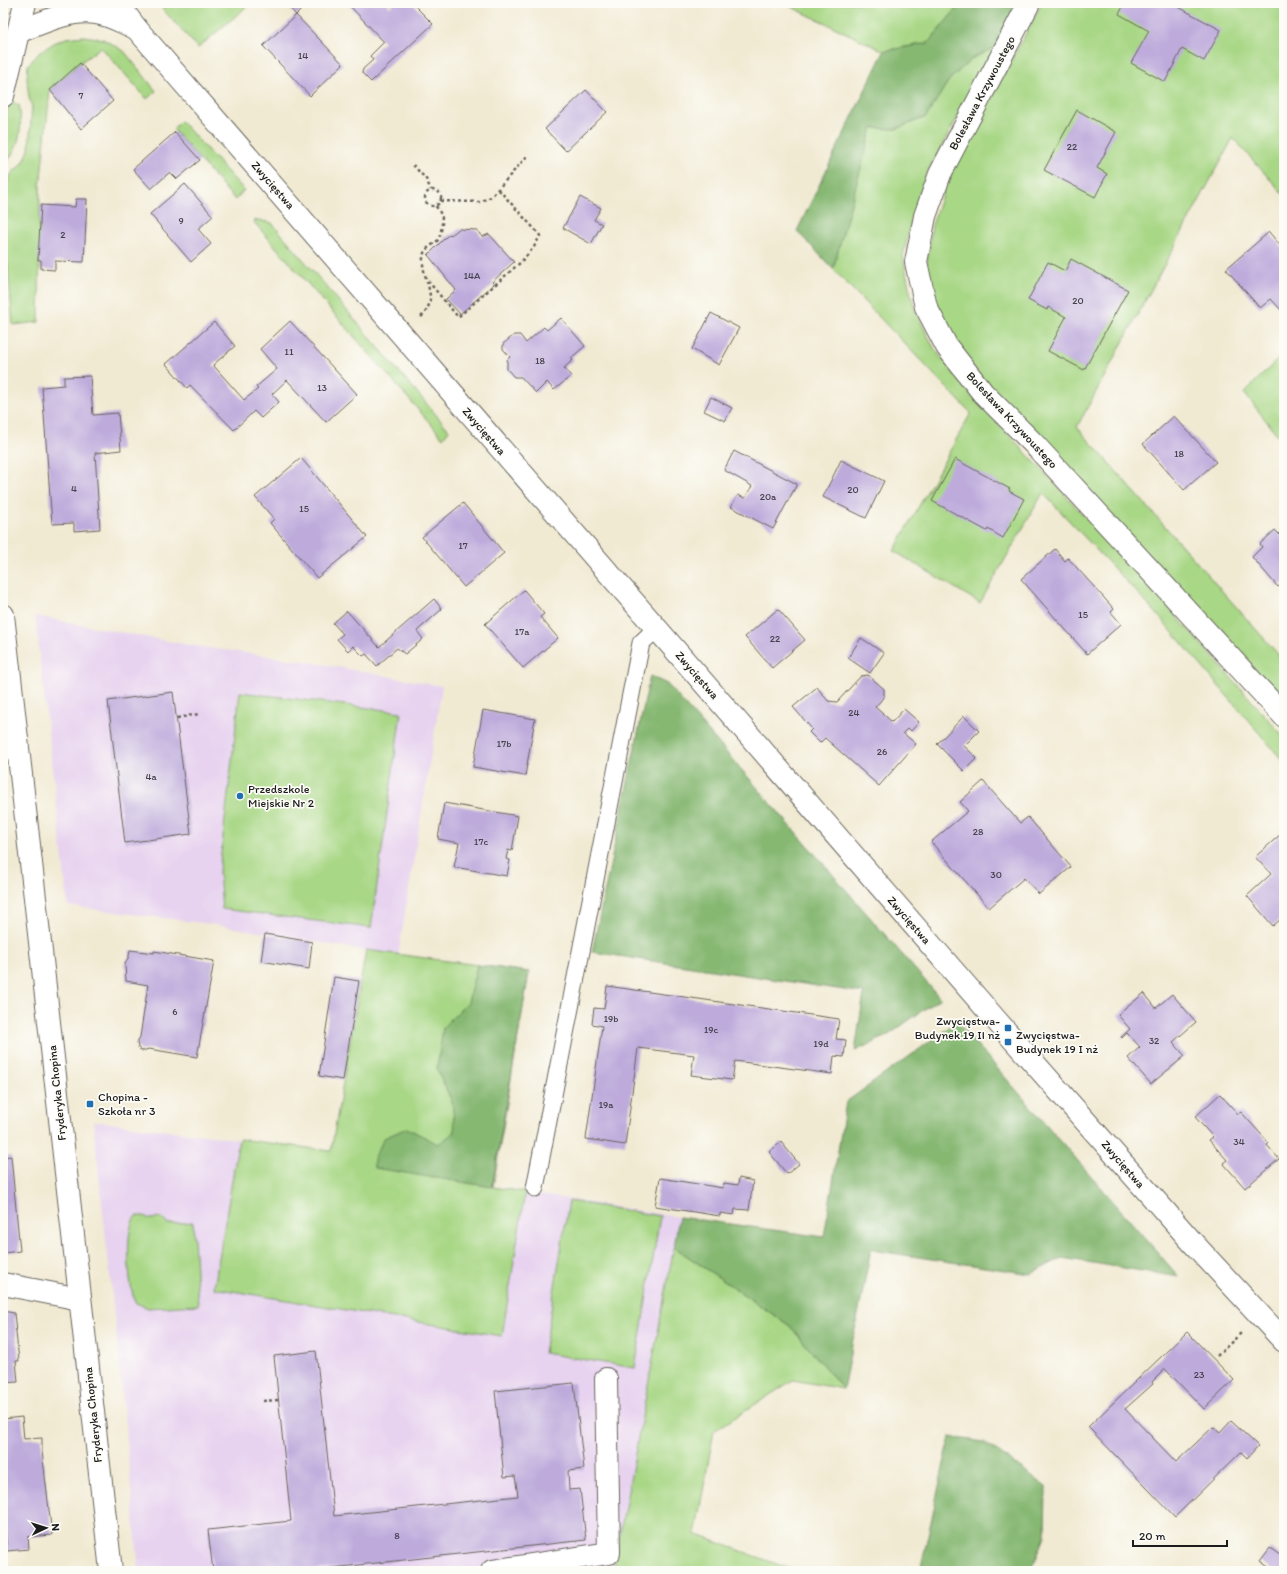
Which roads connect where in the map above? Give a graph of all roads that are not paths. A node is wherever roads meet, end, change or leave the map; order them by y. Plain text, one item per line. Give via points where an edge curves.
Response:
1 (25, 3) edge
2 (117, 3) edge
3 (1029, 3) edge
4 (136, 28) junction
5 (18, 32) junction
6 (8, 55) edge
7 (3, 96) edge
8 (4, 623) edge
9 (656, 629) junction
10 (1284, 716) edge
11 (535, 1188) dead end
12 (3, 1284) edge
13 (80, 1299) junction
14 (1284, 1341) edge
15 (606, 1379) dead end
16 (111, 1571) edge
17 (492, 1571) edge

1 - 5 street
2 - 4 street, Zwycięstwa
3 - 10 street, Bolesława Krzywoustego via 940,174 924,216 916,262 926,307 947,347 983,393 1033,443
4 - 5 street via 96,13 85,13 61,16
4 - 9 street, Zwycięstwa
5 - 6 street
6 - 7 street
8 - 13 street, Fryderyka Chopina
9 - 11 lane via 641,642
9 - 14 street, Zwycięstwa via 1187,1237
12 - 13 street
13 - 16 street, Fryderyka Chopina
15 - 17 street via 609,1553

